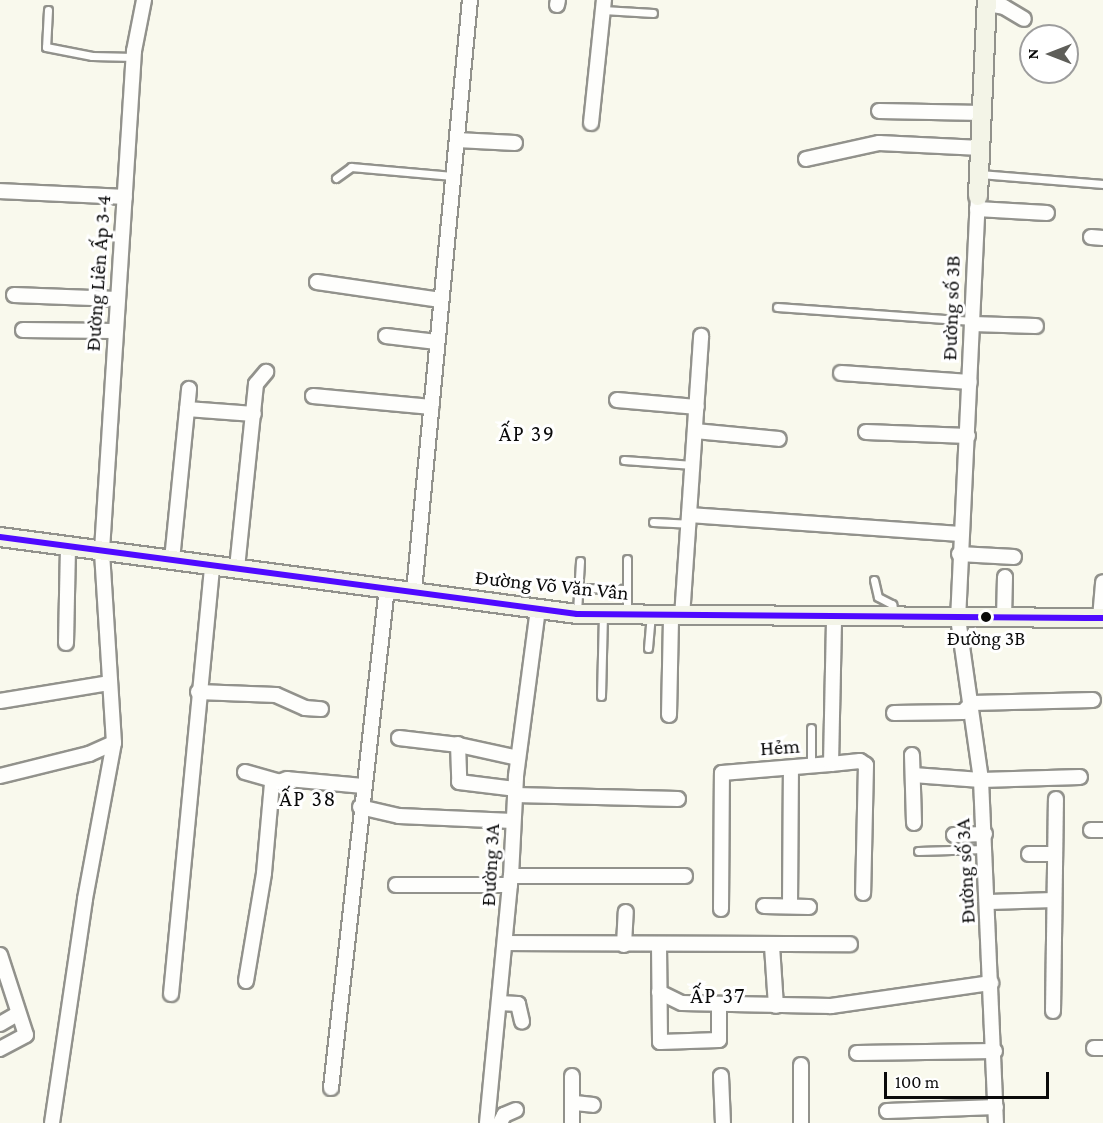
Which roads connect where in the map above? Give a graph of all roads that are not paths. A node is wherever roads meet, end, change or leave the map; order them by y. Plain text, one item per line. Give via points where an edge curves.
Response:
1 (144, 0) edge
2 (470, 0) edge
3 (987, 2) edge
4 (603, 5) edge
5 (48, 10) dead end
6 (653, 13) dead end
7 (1024, 19) dead end
8 (134, 57) junction
9 (879, 111) dead end
10 (983, 113) junction
11 (591, 123) dead end
12 (457, 140) junction
13 (515, 143) dead end
14 (981, 148) junction
15 (806, 159) dead end
16 (980, 174) junction
17 (453, 176) junction
18 (336, 178) dead end
19 (1103, 184) edge
20 (0, 191) edge
21 (125, 197) junction
22 (977, 203) junction
23 (1047, 213) dead end
24 (317, 282) dead end
25 (14, 295) dead end
26 (118, 299) junction
27 (441, 300) junction
28 (777, 308) dead end
29 (972, 323) junction
30 (1036, 326) dead end
31 (23, 330) dead end
32 (115, 331) junction
33 (386, 336) dead end
34 (701, 336) dead end
35 (437, 342) junction
36 (266, 372) dead end
37 (841, 373) dead end
38 (970, 382) junction
39 (189, 389) dead end
40 (313, 396) dead end
41 (617, 400) dead end
42 (431, 407) junction
43 (697, 407) junction
44 (187, 409) junction
45 (254, 414) junction
46 (696, 431) junction
47 (866, 432) dead end
48 (968, 436) junction
49 (779, 439) dead end
50 (624, 460) dead end
51 (693, 465) junction
52 (688, 519) junction
53 (653, 522) dead end
54 (960, 534) junction
55 (0, 537) edge
56 (68, 546) junction
57 (102, 550) junction
58 (959, 554) junction
59 (1014, 557) dead end
60 (627, 559) dead end
61 (172, 560) junction
62 (580, 561) dead end
63 (212, 566) junction
64 (237, 568) junction
65 (1005, 577) dead end
66 (874, 580) dead end
67 (1103, 582) edge
68 (387, 587) junction
69 (578, 588) junction
70 (627, 589) junction
71 (414, 591) junction
72 (538, 610) junction
73 (577, 614) junction
74 (603, 615) junction
75 (627, 616) junction
76 (651, 616) junction
77 (676, 617) junction
78 (834, 617) junction
79 (895, 618) junction
80 (958, 618) junction
81 (1004, 618) junction
82 (1102, 618) edge
83 (66, 643) dead end
84 (648, 648) dead end
85 (109, 682) junction
86 (198, 692) junction
87 (601, 696) dead end
88 (1093, 700) dead end
89 (0, 701) edge
90 (972, 703) junction
91 (321, 709) dead end
92 (894, 713) dead end
93 (669, 715) dead end
94 (811, 728) dead end
95 (399, 738) dead end
96 (114, 743) junction
97 (458, 744) junction
98 (912, 755) dead end
99 (518, 758) junction
100 (831, 764) junction
101 (811, 766) junction
102 (791, 768) junction
103 (245, 772) dead end
104 (913, 775) junction
105 (0, 776) edge
106 (1080, 777) dead end
107 (981, 780) junction
108 (277, 781) junction
109 (362, 786) junction
110 (515, 792) junction
111 (678, 799) dead end
112 (1056, 799) dead end
113 (360, 807) junction
114 (513, 821) junction
115 (914, 823) dead end
116 (985, 834) junction
117 (954, 835) dead end
118 (986, 849) junction
119 (918, 851) dead end
120 (1029, 854) dead end
121 (1053, 854) junction
122 (685, 876) dead end
123 (511, 880) junction
124 (396, 885) dead end
125 (863, 893) dead end
126 (1054, 900) junction
127 (989, 902) junction
128 (764, 906) dead end
129 (790, 906) junction
130 (809, 907) dead end
131 (721, 909) dead end
132 (626, 912) dead end
133 (505, 943) junction
134 (850, 944) dead end
135 (624, 945) junction
136 (659, 945) junction
137 (772, 946) junction
138 (0, 955) edge
139 (3, 979) edge
140 (246, 981) dead end
141 (991, 984) junction
142 (659, 992) junction
143 (171, 994) dead end
144 (499, 1003) junction
145 (719, 1004) junction
146 (776, 1006) junction
147 (1053, 1011) dead end
148 (17, 1014) junction
149 (522, 1022) dead end
150 (0, 1024) edge
151 (0, 1049) edge
152 (995, 1051) junction
153 (857, 1053) dead end
154 (801, 1065) dead end
155 (572, 1076) dead end
156 (721, 1076) dead end
157 (332, 1088) dead end
158 (574, 1103) junction
159 (593, 1105) dead end
160 (996, 1107) junction
161 (516, 1110) dead end
162 (887, 1111) dead end
163 (52, 1123) edge
164 (487, 1123) edge
165 (500, 1123) edge
166 (572, 1123) edge
167 (723, 1123) edge
168 (801, 1123) edge
169 (996, 1123) edge

1 - 8 street, Đường Liên Ấp 3-4
2 - 12 street
3 - 7 street
3 - 10 street, Đường số 3B
4 - 6 lane
4 - 11 street
5 - 8 lane via 46,47 92,56
8 - 21 street, Đường Liên Ấp 3-4
9 - 10 street
10 - 14 street, Đường số 3B
12 - 13 street
12 - 17 street
14 - 15 street via 879,142
14 - 16 street, Đường số 3B
16 - 19 lane
16 - 22 street, Đường số 3B
17 - 18 lane via 351,167
17 - 27 street
20 - 21 street
21 - 26 street, Đường Liên Ấp 3-4
22 - 23 street
22 - 29 street, Đường số 3B
24 - 27 street
25 - 26 street
26 - 32 street, Đường Liên Ấp 3-4
27 - 35 street
28 - 29 lane
29 - 30 street
29 - 38 street, Đường số 3B
31 - 32 street
32 - 57 street, Đường Liên Ấp 3-4
33 - 35 street
34 - 43 street
35 - 42 street
36 - 45 street via 256,384
37 - 38 street
38 - 48 street, Đường số 3B
39 - 44 street
40 - 42 street
41 - 43 street
42 - 71 street
43 - 46 street
44 - 45 street
44 - 61 street
45 - 64 street
46 - 49 street
46 - 51 street
47 - 48 street
48 - 54 street, Đường số 3B
50 - 51 lane
51 - 52 street
52 - 53 lane
52 - 54 street
52 - 77 street
54 - 58 street, Đường số 3B
55 - 56 street, Đường Võ Văn Vân
56 - 57 street, Đường Võ Văn Vân
56 - 83 street
57 - 61 street, Đường Võ Văn Vân
57 - 85 street, Đường Liên Ấp 3-4
58 - 59 street
58 - 80 street, Đường số 3B
60 - 70 lane
61 - 63 street, Đường Võ Văn Vân
62 - 69 lane
63 - 64 street, Đường Võ Văn Vân
63 - 86 street
64 - 68 street, Đường Võ Văn Vân
65 - 81 street
66 - 79 lane via 878,597 892,604
67 - 82 street
68 - 71 street, Đường Võ Văn Vân
68 - 109 street
69 - 70 lane
69 - 73 lane
70 - 75 lane
71 - 72 street, Đường Võ Văn Vân
72 - 73 street, Đường Võ Văn Vân
72 - 99 street, Đường 3A
73 - 74 street, Đường Võ Văn Vân
74 - 75 street, Đường Võ Văn Vân
74 - 87 lane
75 - 76 street, Đường Võ Văn Vân
76 - 77 street, Đường Võ Văn Vân
76 - 84 lane
77 - 78 street, Đường Võ Văn Vân
77 - 93 street
78 - 79 street, Đường Võ Văn Vân
78 - 100 street, Hẻm
79 - 80 street, Đường Võ Văn Vân
80 - 81 street, Đường Võ Văn Vân
80 - 90 street, Đường số 3A
81 - 82 street, Đường Võ Văn Vân
85 - 89 street
85 - 96 street, Đường Liên Ấp 3-4
86 - 91 street via 276,695 305,708
86 - 143 street
88 - 90 street
90 - 92 street via 963,712
90 - 107 street, Đường số 3A
94 - 101 lane
95 - 97 street
96 - 105 street via 89,754
96 - 163 street, Đường Liên Ấp 3-4 via 85,899
97 - 99 street
97 - 110 street via 459,782
98 - 104 street
99 - 110 street, Đường 3A
100 - 101 street, Hẻm
100 - 125 street via 860,761 866,765
101 - 102 street, Hẻm
102 - 129 street
102 - 131 street, Hẻm via 722,773
103 - 108 street
104 - 107 street
104 - 115 street
106 - 107 street
107 - 116 street, Đường số 3A
108 - 109 street via 287,778
108 - 140 street via 269,799 264,873
109 - 113 street
110 - 111 street
110 - 114 street, Đường 3A
112 - 121 street
113 - 114 street via 399,816
113 - 157 street
114 - 123 street, Đường 3A
116 - 117 street
116 - 118 street, Đường số 3A
118 - 119 lane
118 - 127 street, Đường số 3A
120 - 121 street
121 - 126 street
122 - 123 street
123 - 124 street
123 - 133 street, Đường 3A
126 - 127 street
126 - 147 street
127 - 141 street, Đường số 3A
128 - 129 street
129 - 130 street
132 - 135 street
133 - 135 street
133 - 144 street, Đường 3A
134 - 137 street
135 - 136 street
136 - 137 street
136 - 142 street
137 - 146 street
138 - 139 street
139 - 148 street
141 - 146 street via 831,1006
141 - 152 street, Đường số 3A
142 - 145 street via 682,1003
142 - 145 street via 660,1042 719,1040
144 - 149 street via 518,1004
144 - 164 street, Đường 3A
145 - 146 street
148 - 150 street
148 - 151 street via 26,1035
152 - 153 street
152 - 160 street, Đường số 3A
154 - 168 street
155 - 158 street
156 - 167 street
158 - 159 street
158 - 166 street
160 - 162 street
160 - 169 street, Đường số 3A
161 - 165 street via 504,1115

